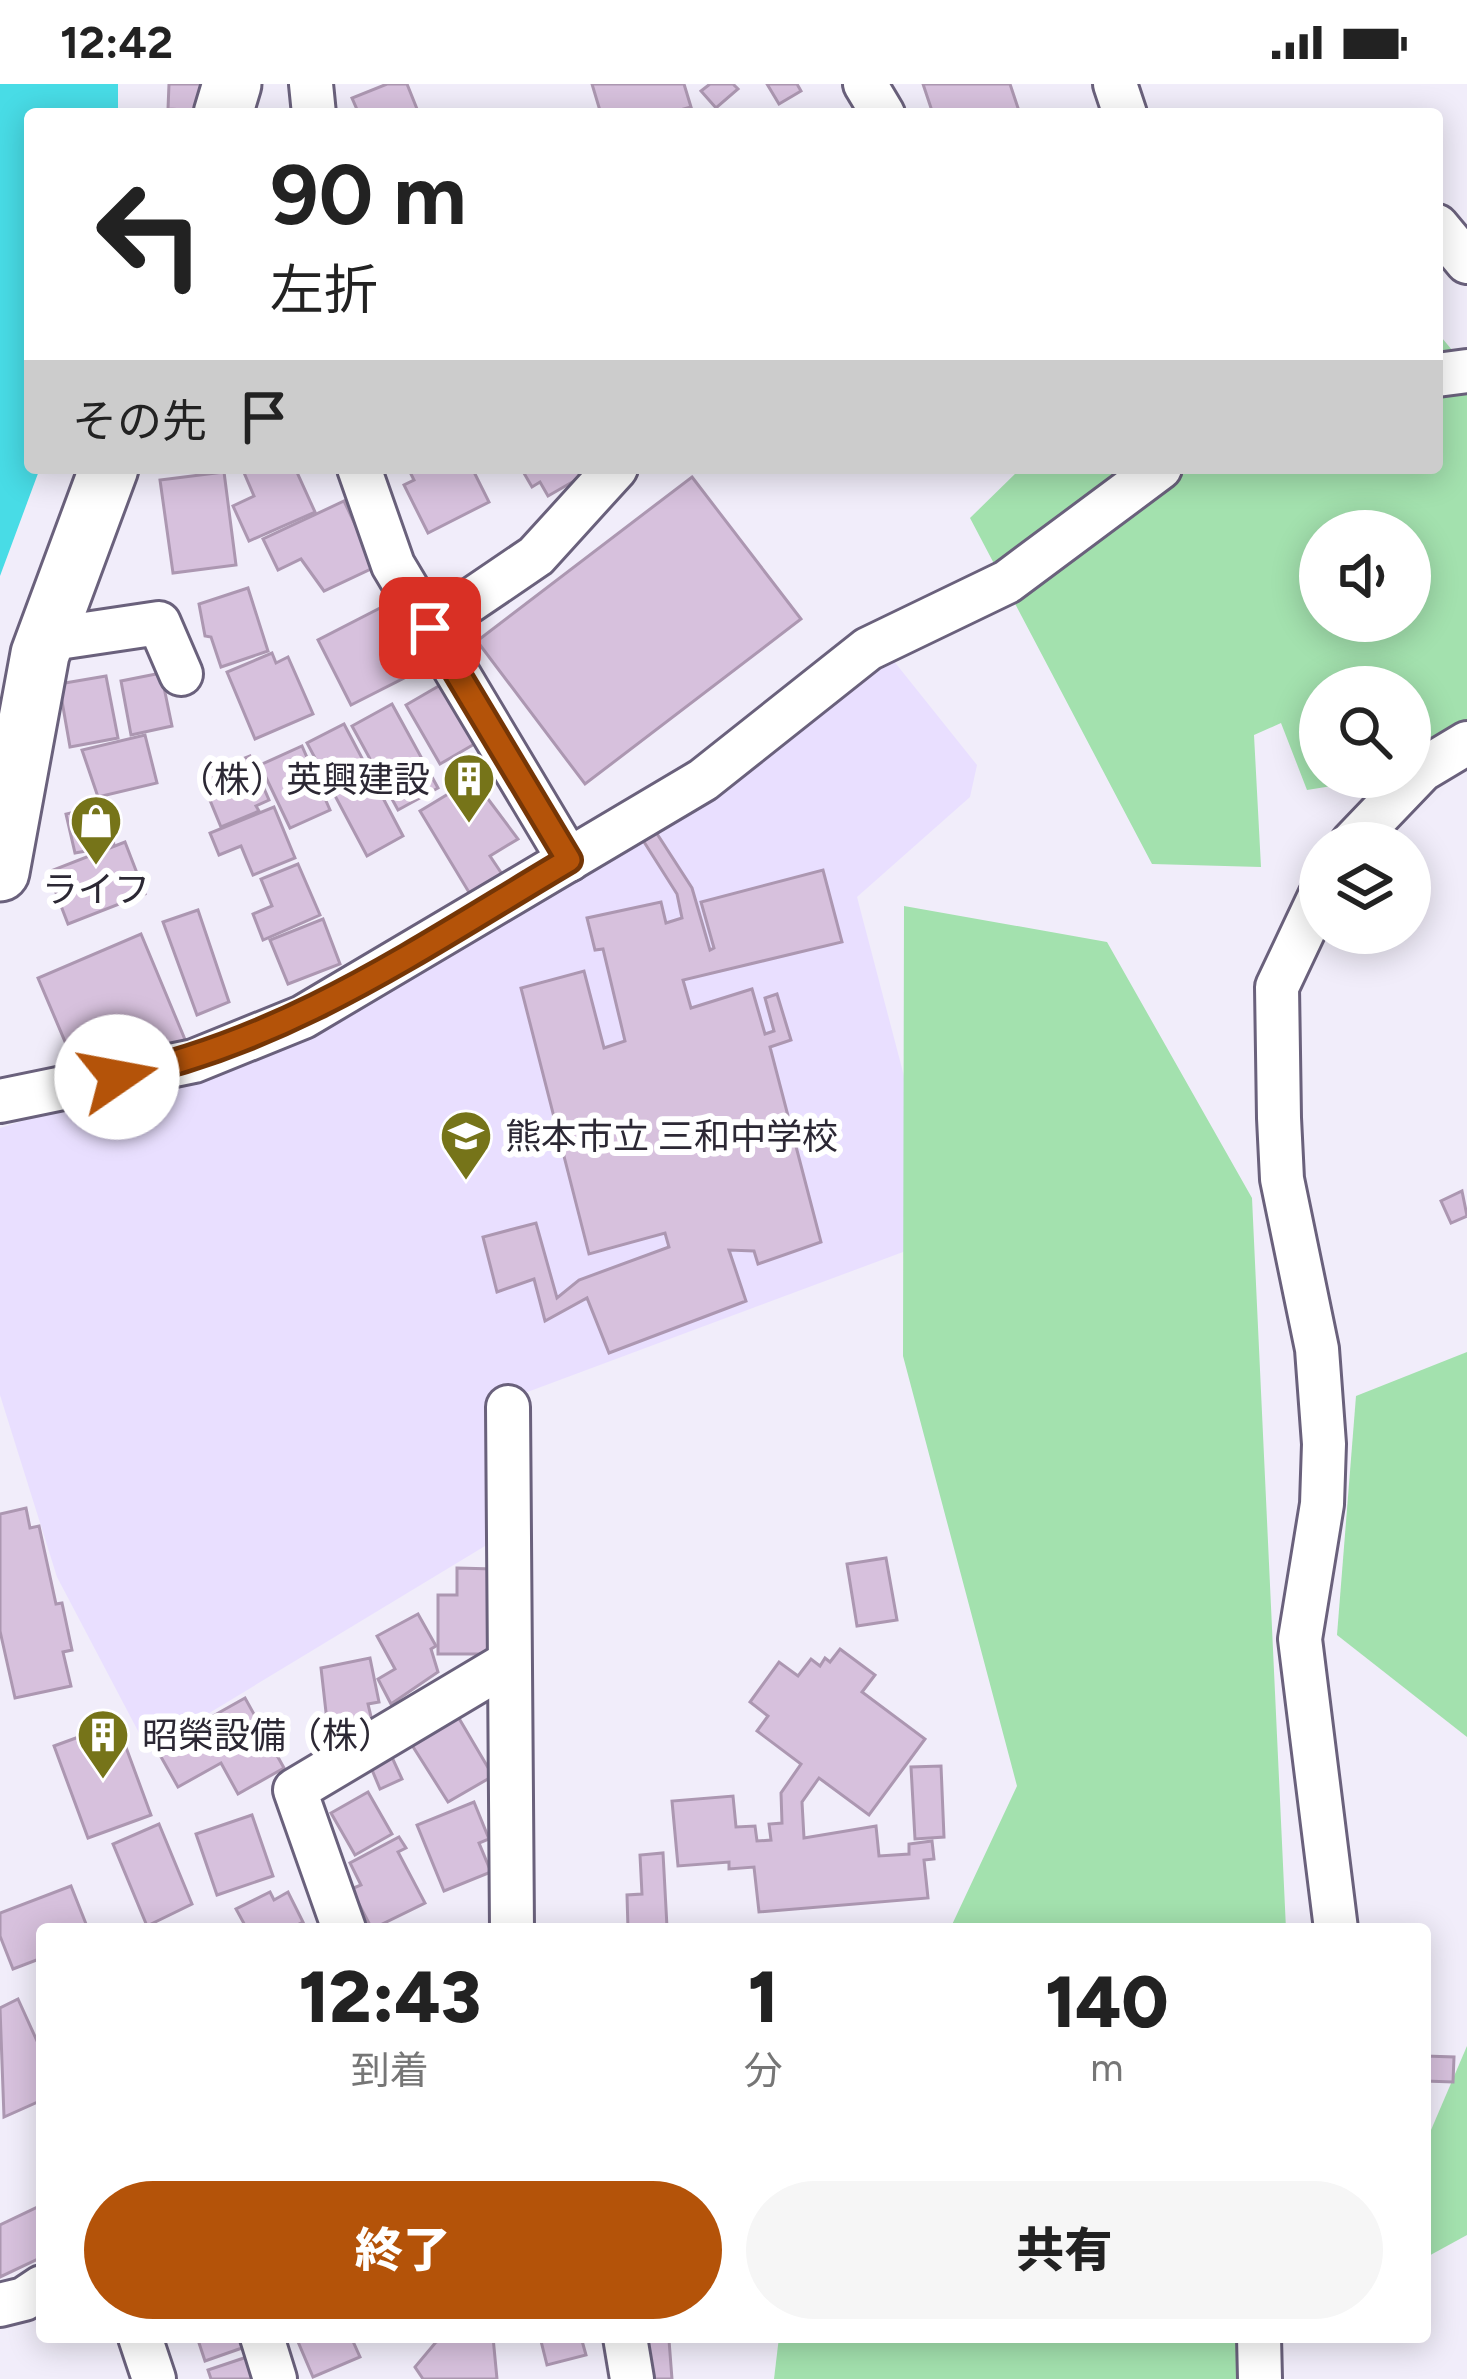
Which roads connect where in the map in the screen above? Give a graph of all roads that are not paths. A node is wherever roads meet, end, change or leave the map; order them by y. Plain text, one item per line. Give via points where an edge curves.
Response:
1 (1443, 233) edge
2 (1467, 262) edge
3 (107, 474) edge
4 (361, 474) edge
5 (611, 474) edge
6 (1152, 474) edge
7 (430, 628) junction
8 (45, 640) junction
9 (181, 674) dead end
10 (1467, 743) edge
11 (1372, 822) edge
12 (569, 860) junction
13 (0, 872) edge
14 (1299, 940) edge
15 (0, 1101) edge
16 (508, 1407) dead end
17 (508, 1663) junction
18 (342, 1923) edge
19 (512, 1923) edge
20 (1335, 1923) edge
21 (36, 2291) edge
22 (0, 2305) edge
23 (142, 2343) edge
24 (264, 2343) edge
25 (626, 2343) edge
26 (1259, 2343) edge
27 (154, 2379) edge
28 (275, 2379) edge
29 (632, 2379) edge
30 (1260, 2379) edge

1 - 2 street
3 - 8 street
4 - 7 street via 393,566
5 - 7 street via 536,556
6 - 12 street via 1006,583 868,650 703,781
7 - 12 street
8 - 9 street via 159,623
8 - 13 street
10 - 11 street via 1422,770
12 - 15 street via 303,1017 194,1061
14 - 20 street via 1277,987 1278,1074 1282,1179 1317,1349 1324,1444 1300,1640
16 - 17 street
17 - 18 street via 296,1790
17 - 19 street
21 - 22 street
23 - 27 street
24 - 28 street
25 - 29 street
26 - 30 street

